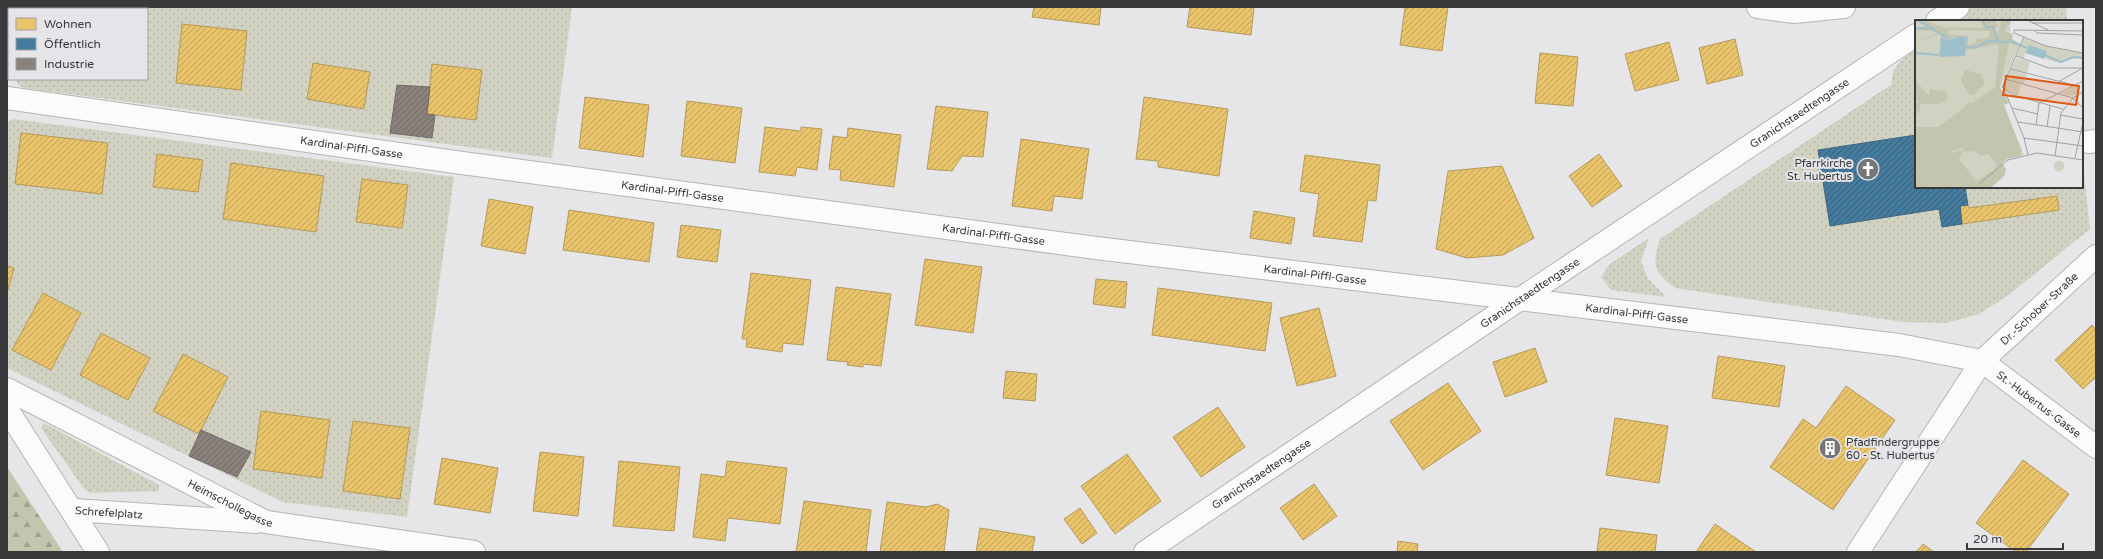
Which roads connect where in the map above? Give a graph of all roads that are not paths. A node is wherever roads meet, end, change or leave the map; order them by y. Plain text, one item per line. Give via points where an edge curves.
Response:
1 (1758, 7) edge
2 (1844, 7) edge
3 (1958, 7) edge
4 (1938, 20) edge
5 (1915, 36) edge
6 (7, 98) edge
7 (2096, 256) edge
8 (1520, 299) junction
9 (1982, 361) junction
10 (7, 389) edge
11 (7, 409) edge
12 (2096, 447) edge
13 (73, 510) junction
14 (266, 522) junction
15 (98, 552) edge
16 (474, 552) edge
17 (1145, 552) edge
18 (1858, 552) edge

1 - 2 street via 1794,12
3 - 4 street
5 - 8 street, Granichstaedtengasse
6 - 8 street, Kardinal-Piffl-Gasse via 462,163 1064,244
7 - 9 street, Dr.-Schober-Straße
8 - 9 street, Kardinal-Piffl-Gasse via 1899,345
8 - 17 street, Granichstaedtengasse
9 - 12 street, St.-Hubertus-Gasse
9 - 18 street, Dr.-Schober-Straße
10 - 14 street, Heimschollegasse
11 - 13 street, Schrefelplatz
13 - 14 street, Schrefelplatz
13 - 15 street
14 - 16 street, Heimschollegasse

